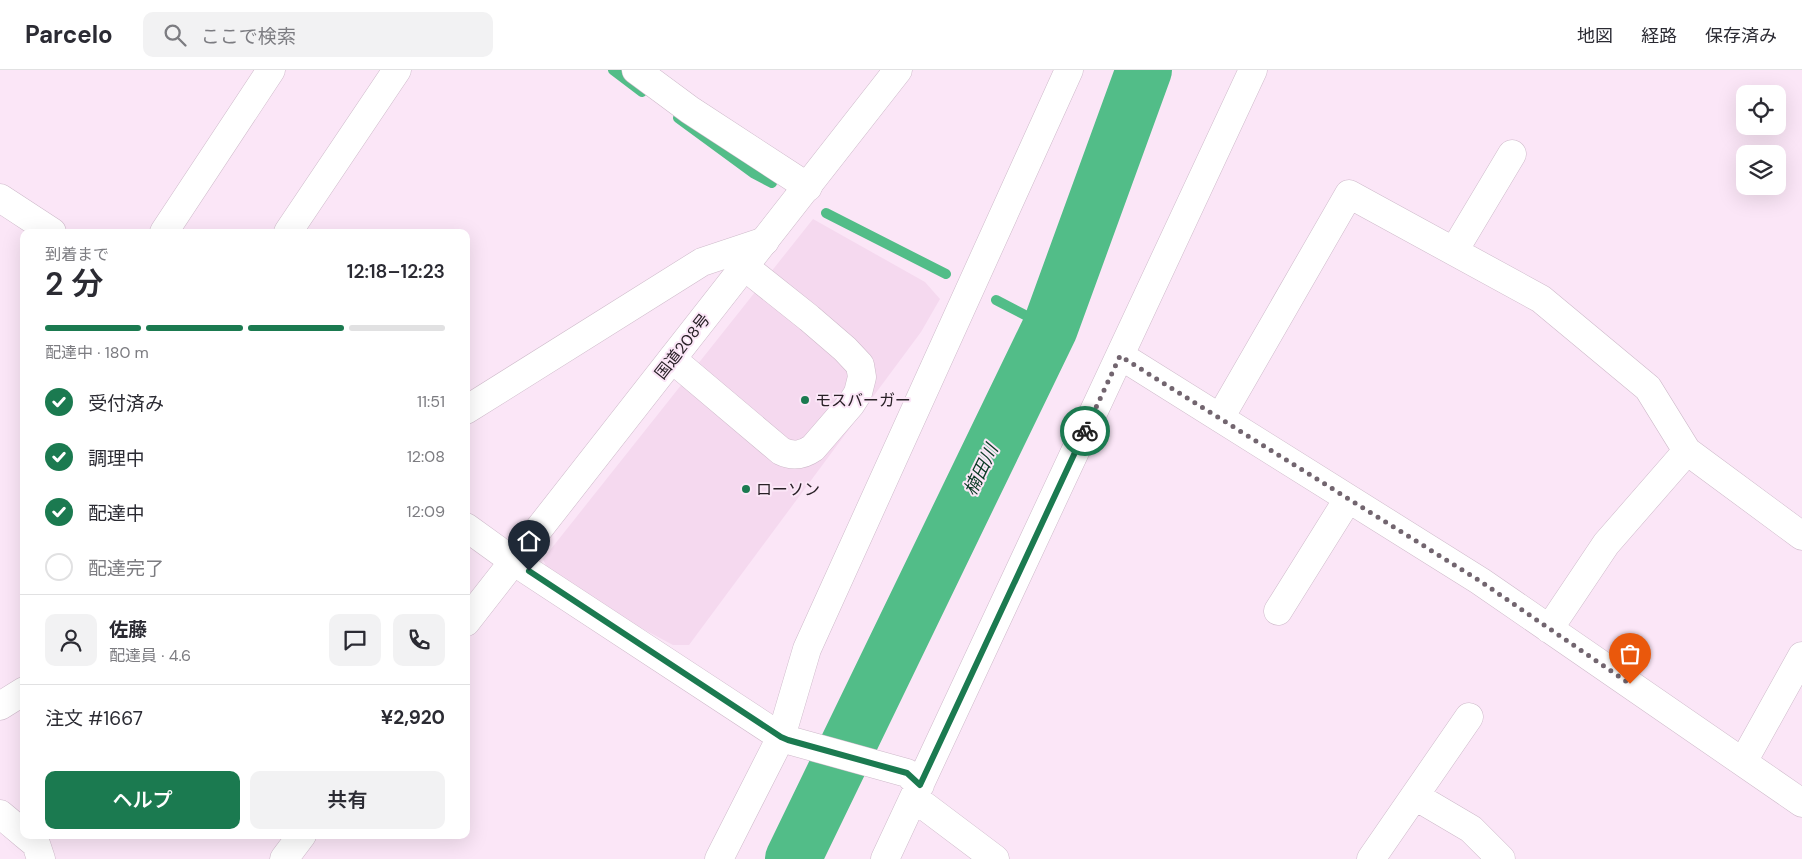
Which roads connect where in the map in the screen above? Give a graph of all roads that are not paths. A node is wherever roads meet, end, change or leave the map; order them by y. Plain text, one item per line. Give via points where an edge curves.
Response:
1 (271, 70) edge
2 (397, 70) edge
3 (636, 70) edge
4 (898, 70) edge
5 (1069, 70) edge
6 (1253, 70) edge
7 (1512, 154) dead end
8 (808, 186) junction
9 (0, 198) edge
10 (47, 229) edge
11 (166, 229) edge
12 (290, 229) edge
13 (765, 242) junction
14 (1454, 251) junction
15 (745, 267) junction
16 (1120, 356) junction
17 (672, 359) junction
18 (470, 407) edge
19 (1220, 418) junction
20 (1687, 451) junction
21 (1348, 499) junction
22 (470, 530) edge
23 (1802, 536) edge
24 (514, 561) junction
25 (1278, 611) dead end
26 (470, 617) edge
27 (1549, 628) junction
28 (1802, 656) edge
29 (20, 694) edge
30 (0, 706) edge
31 (1469, 717) dead end
32 (785, 739) junction
33 (1743, 762) junction
34 (914, 785) junction
35 (1415, 796) junction
36 (1802, 803) edge
37 (0, 814) edge
38 (20, 831) edge
39 (30, 839) edge
40 (299, 839) edge
41 (41, 859) edge
42 (284, 859) edge
43 (719, 859) edge
44 (885, 859) edge
45 (995, 859) edge
46 (1371, 859) edge
47 (1502, 859) edge

1 - 11 main road
2 - 12 main road
3 - 8 main road via 690,110
4 - 8 main road, 国道208号
5 - 32 main road via 807,649
6 - 16 main road
7 - 14 main road
8 - 13 main road, 国道208号
9 - 10 main road
13 - 15 main road, 国道208号
13 - 18 main road via 702,262
14 - 19 main road via 1349,194
14 - 20 main road via 1541,299 1648,388
15 - 17 main road, 国道208号
15 - 17 main road via 809,318 860,365 862,377 851,404 808,452 787,454
16 - 19 main road
16 - 34 main road
17 - 24 main road, 国道208号
19 - 21 main road
20 - 23 main road
20 - 27 main road via 1606,544
21 - 25 main road
21 - 27 main road
22 - 24 main road
24 - 26 main road, 国道208号
24 - 32 main road
27 - 33 main road
28 - 33 main road
29 - 30 main road
31 - 35 main road
32 - 34 main road
32 - 43 main road
33 - 36 main road
34 - 44 main road
34 - 45 main road
35 - 46 main road
35 - 47 main road via 1471,829
37 - 38 main road
39 - 41 main road via 36,844
40 - 42 main road

